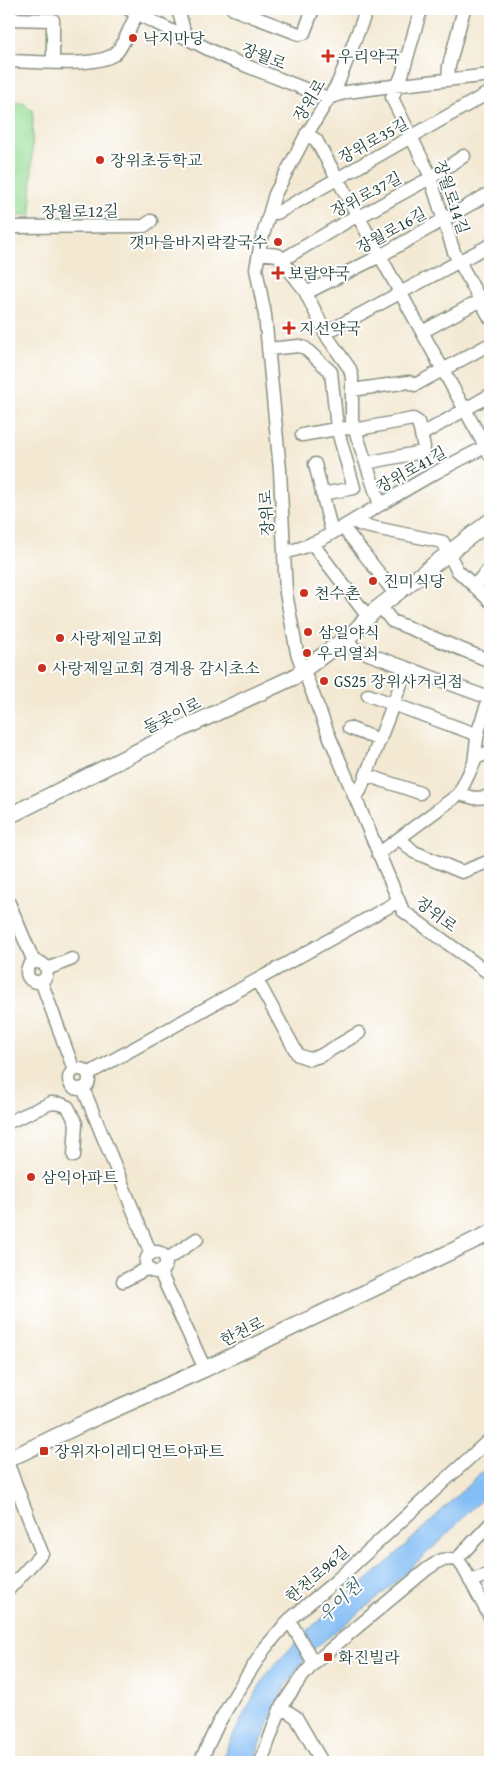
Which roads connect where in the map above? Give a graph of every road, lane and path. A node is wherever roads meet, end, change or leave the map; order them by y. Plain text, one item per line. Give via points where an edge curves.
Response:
1 (178, 9) edge
2 (233, 9) edge
3 (313, 9) edge
4 (367, 9) edge
5 (421, 9) edge
6 (464, 9) edge
7 (132, 11) edge
8 (9, 19) edge
9 (186, 38) junction
10 (9, 60) edge
11 (53, 62) junction
12 (490, 75) edge
13 (448, 78) junction
14 (396, 85) junction
15 (490, 92) edge
16 (328, 98) junction
17 (306, 134) junction
18 (412, 138) junction
19 (464, 156) dead end
20 (430, 178) junction
21 (338, 179) junction
22 (490, 193) edge
23 (270, 213) junction
24 (359, 217) junction
25 (444, 219) junction
26 (151, 221) dead end
27 (9, 227) edge
28 (490, 245) edge
29 (260, 253) junction
30 (380, 256) junction
31 (282, 260) junction
32 (459, 262) junction
33 (306, 293) junction
34 (401, 293) junction
35 (485, 298) edge
36 (490, 318) edge
37 (422, 332) junction
38 (325, 333) junction
39 (490, 344) edge
40 (268, 349) junction
41 (444, 370) junction
42 (352, 390) junction
43 (490, 395) edge
44 (465, 410) junction
45 (354, 427) junction
46 (337, 428) junction
47 (302, 435) dead end
48 (421, 435) junction
49 (489, 449) edge
50 (366, 463) junction
51 (314, 464) dead end
52 (322, 494) junction
53 (380, 505) junction
54 (490, 521) edge
55 (348, 524) junction
56 (332, 534) junction
57 (312, 543) junction
58 (284, 552) junction
59 (449, 553) junction
60 (490, 568) edge
61 (474, 586) junction
62 (396, 595) junction
63 (490, 601) edge
64 (380, 606) junction
65 (368, 617) junction
66 (345, 638) junction
67 (490, 661) edge
68 (407, 668) junction
69 (304, 670) junction
70 (368, 695) dead end
71 (490, 697) edge
72 (393, 704) junction
73 (350, 728) dead end
74 (478, 735) junction
75 (380, 740) junction
76 (490, 751) edge
77 (475, 756) junction
78 (366, 775) junction
79 (420, 793) dead end
80 (459, 794) junction
81 (354, 796) junction
82 (490, 797) edge
83 (9, 816) edge
84 (400, 839) junction
85 (378, 854) junction
86 (490, 861) edge
87 (399, 901) junction
88 (9, 903) edge
89 (72, 959) dead end
90 (34, 962) junction
91 (489, 968) edge
92 (44, 975) junction
93 (257, 980) junction
94 (358, 1033) dead end
95 (74, 1070) junction
96 (88, 1074) junction
97 (83, 1088) junction
98 (9, 1122) edge
99 (74, 1156) dead end
100 (490, 1233) edge
101 (197, 1239) dead end
102 (158, 1267) junction
103 (123, 1281) dead end
104 (205, 1368) junction
105 (490, 1438) edge
106 (9, 1459) edge
107 (9, 1467) edge
108 (490, 1524) edge
109 (457, 1559) junction
110 (490, 1574) edge
111 (470, 1581) junction
112 (9, 1589) edge
113 (490, 1617) edge
114 (290, 1622) junction
115 (311, 1659) junction
116 (281, 1707) junction
117 (200, 1762) edge
118 (261, 1762) edge
119 (322, 1762) edge

1 - 9 street
2 - 3 street via 299,34 304,32
4 - 16 street, 장위로 via 338,83
5 - 14 street via 402,75
6 - 13 street
7 - 9 street, 장월로
7 - 11 street via 116,52 101,60
8 - 11 street via 53,20
9 - 16 street, 장월로 via 224,57
10 - 11 street
12 - 13 street
13 - 14 street
14 - 16 street
14 - 18 street, 장월로14길 via 392,98
15 - 18 street, 장위로35길
16 - 17 street, 장위로
17 - 21 street via 316,140
17 - 23 street, 장위로 via 275,194
18 - 20 street, 장월로14길
18 - 21 street, 장위로35길
19 - 20 street, 장위로37길
20 - 24 street, 장위로37길
20 - 25 street, 장월로14길
21 - 23 street, 장위로35길 via 277,213
21 - 24 street
22 - 25 street, 장월로16길
23 - 29 street, 장위로
24 - 30 street
24 - 31 street, 장위로37길
25 - 30 street, 장월로16길
25 - 32 street, 장월로14길
26 - 27 street, 장월로12길 via 144,226
28 - 32 street
29 - 31 street via 278,255
29 - 40 street, 장위로 via 256,269
30 - 33 street, 장월로16길
30 - 34 street
31 - 33 street
32 - 34 street
32 - 35 street, 장월로14길
33 - 38 street
34 - 37 street
34 - 38 street
35 - 36 street, 장월로14길
35 - 37 street
37 - 41 street
38 - 42 street via 350,369
39 - 41 street
40 - 46 street via 305,348 331,372
40 - 58 street, 장위로
41 - 42 street via 415,386 409,382
41 - 44 street
42 - 45 street
43 - 44 street
44 - 48 street
44 - 49 street
45 - 46 street
45 - 48 street via 359,429 413,419 418,422
45 - 50 street
46 - 47 street
46 - 52 street via 354,488
48 - 50 street via 422,452
49 - 53 street, 장위로41길
50 - 53 street
51 - 52 street
52 - 56 street
53 - 55 street, 장위로41길
54 - 59 main road, 돌곶이로
55 - 56 street, 장위로41길
55 - 59 street via 443,542
55 - 62 street
56 - 57 street, 장위로41길
57 - 58 street, 장위로41길
57 - 65 street
58 - 69 street, 장위로 via 286,593 297,653
59 - 61 street via 457,570
59 - 62 main road, 돌곶이로
60 - 61 street
61 - 63 street
62 - 64 main road, 돌곶이로
64 - 65 main road, 돌곶이로
64 - 67 street via 392,621
65 - 66 main road, 돌곶이로
66 - 68 street via 355,649
66 - 69 main road, 돌곶이로
68 - 71 street
68 - 72 street
69 - 81 street, 장위로
69 - 83 main road, 돌곶이로
70 - 72 street
71 - 74 street
72 - 74 street
72 - 75 street
73 - 75 street
74 - 77 street
75 - 78 street
76 - 77 street
77 - 80 street
78 - 79 street
78 - 81 street via 360,791
80 - 82 street via 474,798
80 - 84 street
81 - 85 street, 장위로
84 - 85 street
84 - 86 street via 414,852 462,872
85 - 87 street, 장위로
87 - 91 street, 장위로 via 403,911
87 - 93 street
88 - 90 street
89 - 92 street
90 - 92 street via 41,962
90 - 92 street via 28,968 32,980 38,982
92 - 95 street
93 - 94 street via 298,1055 320,1056
93 - 96 street
95 - 96 street
95 - 97 street via 70,1082 76,1089
96 - 97 street via 88,1084
97 - 102 street via 151,1254 160,1253
98 - 99 street via 51,1103 68,1107 76,1123
100 - 104 main road, 한천로
101 - 102 street
102 - 103 street
102 - 104 street
104 - 106 main road, 한천로
105 - 114 street, 한천로96길
107 - 112 street via 42,1553
108 - 109 street
109 - 111 street
109 - 115 street via 441,1560 426,1568
110 - 111 street
111 - 113 street
114 - 115 street
114 - 117 street, 한천로96길 via 264,1648 235,1689
115 - 116 street
116 - 118 street
116 - 119 street via 296,1717

